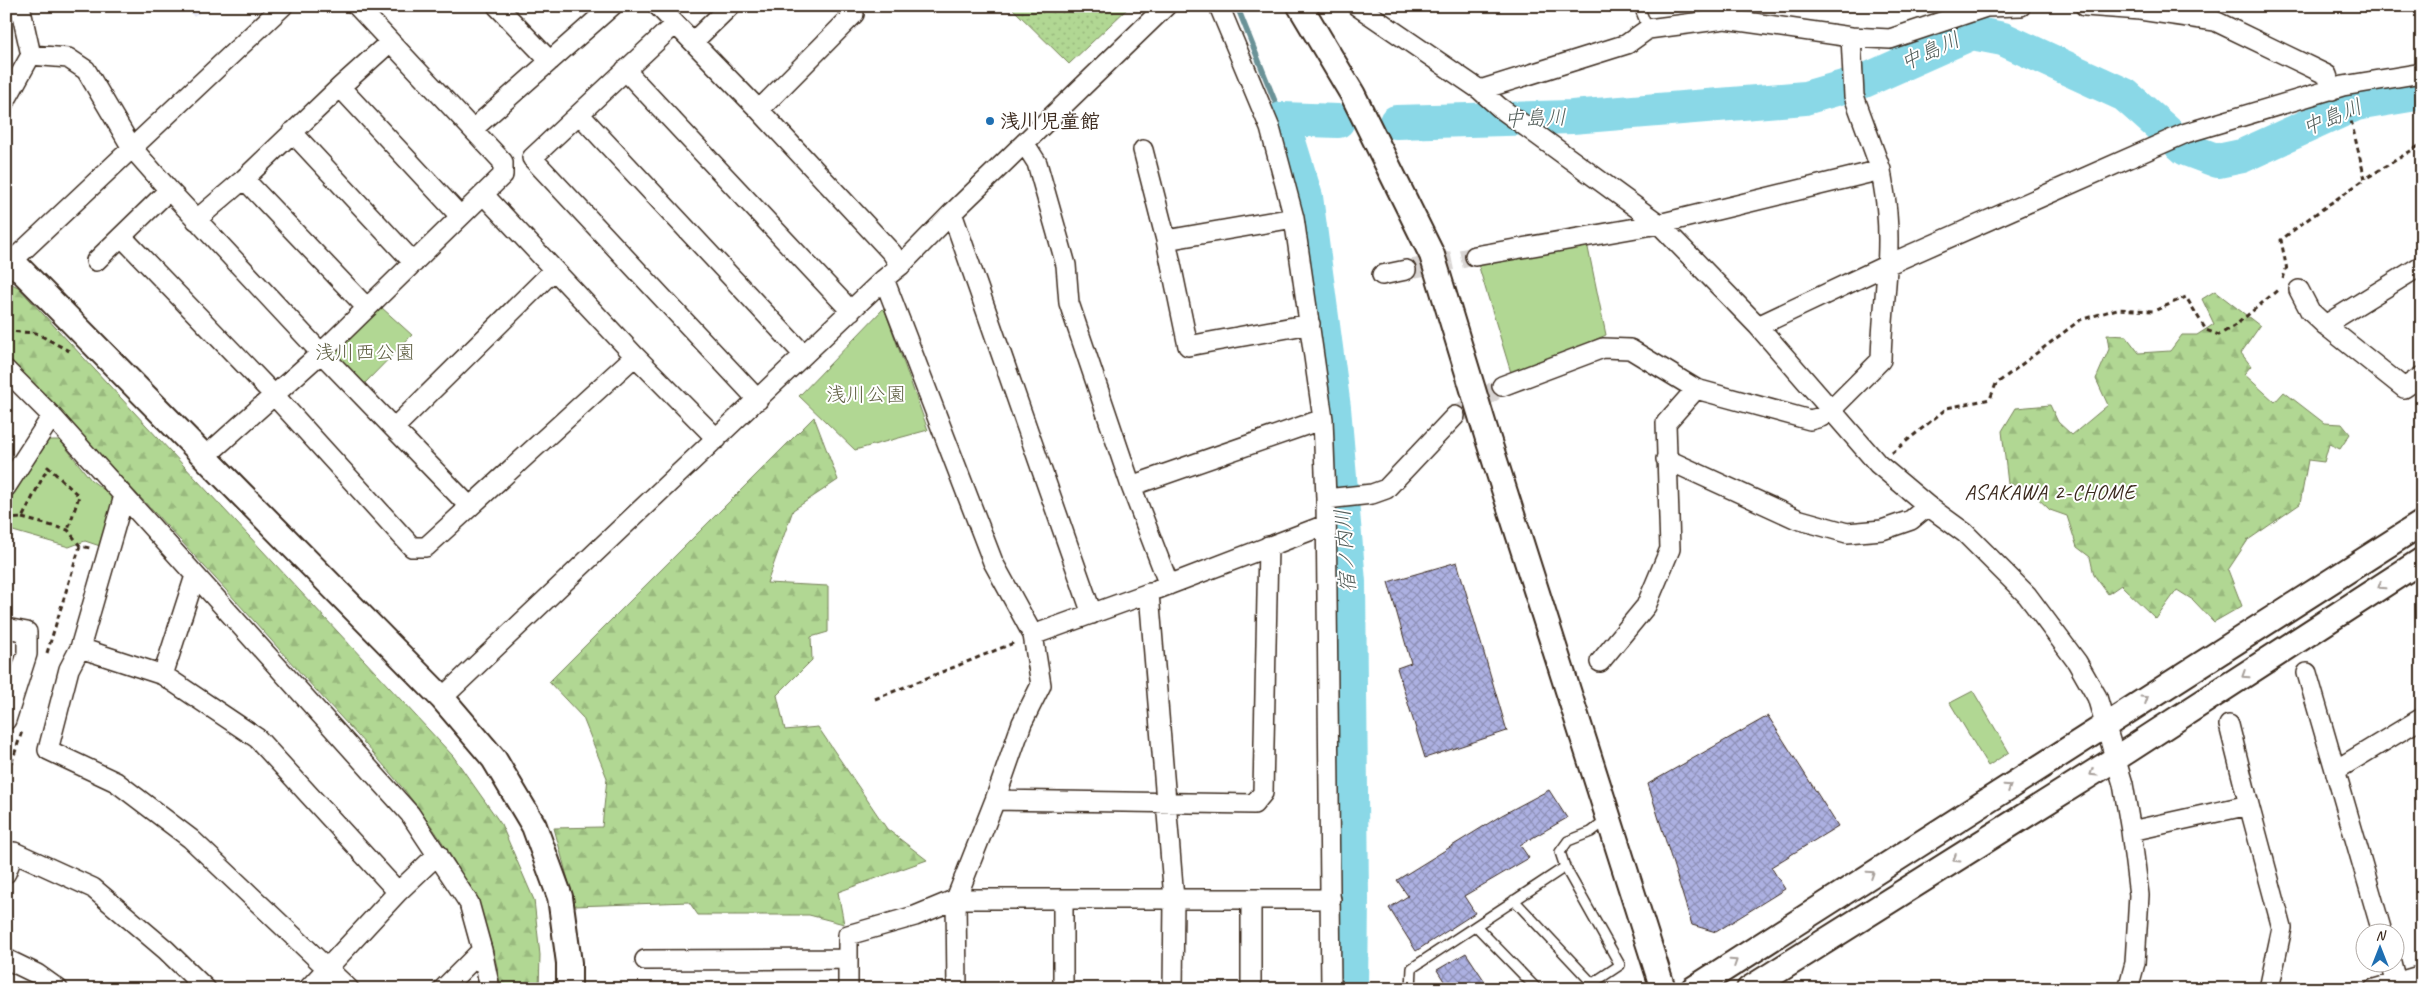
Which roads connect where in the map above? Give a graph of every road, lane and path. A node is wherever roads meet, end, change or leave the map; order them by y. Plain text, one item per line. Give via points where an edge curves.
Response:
1 (20, 6) edge
2 (283, 6) edge
3 (357, 6) edge
4 (497, 6) edge
5 (612, 6) edge
6 (658, 6) edge
7 (730, 6) edge
8 (846, 6) edge
9 (1166, 6) edge
10 (1219, 6) edge
11 (1300, 6) edge
12 (1357, 6) edge
13 (2021, 6) edge
14 (2086, 6) edge
15 (1986, 7) edge
16 (1640, 9) dead end
17 (675, 24) junction
18 (1648, 29) junction
19 (1851, 37) junction
20 (694, 41) junction
21 (390, 42) junction
22 (31, 55) junction
23 (550, 62) junction
24 (625, 70) junction
25 (2422, 73) edge
26 (340, 87) junction
27 (1480, 90) junction
28 (2338, 92) junction
29 (6, 100) edge
30 (760, 110) junction
31 (580, 115) junction
32 (473, 129) junction
33 (292, 132) junction
34 (1025, 144) junction
35 (2422, 144) edge
36 (132, 148) junction
37 (1143, 150) dead end
38 (1881, 170) junction
39 (244, 178) junction
40 (2365, 180) junction
41 (169, 190) junction
42 (484, 195) junction
43 (952, 213) junction
44 (460, 216) junction
45 (1294, 218) junction
46 (196, 220) junction
47 (1659, 224) junction
48 (122, 237) junction
49 (1166, 240) junction
50 (1475, 256) tunnel mouth
51 (9, 260) edge
52 (96, 261) dead end
53 (414, 263) junction
54 (1887, 265) junction
55 (2422, 265) edge
56 (900, 266) junction
57 (2286, 269) junction
58 (554, 270) junction
59 (1406, 270) tunnel mouth
60 (1382, 275) dead end
61 (884, 279) junction
62 (2299, 290) joint
63 (367, 308) junction
64 (851, 311) junction
65 (1310, 324) junction
66 (2325, 325) junction
67 (1758, 326) junction
68 (321, 353) junction
69 (804, 355) junction
70 (635, 356) junction
71 (6, 370) edge
72 (2422, 376) edge
73 (1502, 386) tunnel mouth
74 (1696, 389) junction
75 (273, 394) junction
76 (758, 400) junction
77 (1830, 411) junction
78 (52, 416) junction
79 (1455, 416) tunnel mouth
80 (1323, 420) junction
81 (394, 428) junction
82 (717, 439) junction
83 (206, 456) junction
84 (1666, 459) junction
85 (1878, 464) junction
86 (1131, 486) junction
87 (6, 487) edge
88 (124, 496) junction
89 (1331, 499) junction
90 (469, 506) junction
91 (1928, 506) junction
92 (22, 518) junction
93 (6, 519) edge
94 (2422, 523) edge
95 (1325, 525) junction
96 (68, 530) junction
97 (1268, 546) junction
98 (106, 553) junction
99 (2422, 560) edge
100 (195, 576) junction
101 (1169, 585) junction
102 (1149, 592) junction
103 (1092, 614) junction
104 (6, 628) edge
105 (1033, 635) junction
106 (80, 648) junction
107 (1600, 662) dead end
108 (2307, 673) dead end
109 (162, 675) junction
110 (442, 698) junction
111 (875, 699) dead end
112 (6, 720) edge
113 (2421, 723) edge
114 (2105, 724) junction
115 (2229, 726) dead end
116 (2116, 759) junction
117 (2336, 770) junction
118 (995, 800) junction
119 (1166, 803) junction
120 (2249, 804) junction
121 (1608, 819) junction
122 (2131, 831) junction
123 (438, 854) junction
124 (1565, 867) junction
125 (6, 873) edge
126 (398, 892) junction
127 (956, 900) junction
128 (1063, 900) junction
129 (1174, 900) junction
130 (1331, 900) junction
131 (1514, 900) junction
132 (1251, 901) junction
133 (2379, 922) edge
134 (1476, 926) junction
135 (482, 950) junction
136 (6, 959) edge
137 (847, 959) junction
138 (645, 960) dead end
139 (328, 969) junction
140 (2394, 972) edge
141 (2422, 975) edge
142 (2396, 982) junction
143 (1592, 983) junction
144 (58, 989) edge
145 (206, 989) edge
146 (308, 989) edge
147 (349, 989) edge
148 (443, 989) edge
149 (490, 989) edge
150 (569, 989) edge
151 (848, 989) edge
152 (957, 989) edge
153 (1063, 989) edge
154 (1173, 989) edge
155 (1251, 989) edge
156 (1330, 989) edge
157 (1411, 989) edge
158 (1537, 989) edge
159 (1584, 989) edge
160 (1663, 989) edge
161 (1693, 989) edge
162 (1749, 989) edge
163 (2128, 989) edge
164 (2269, 989) edge
165 (2374, 989) edge

1 - 22 street
2 - 36 street
3 - 21 street
4 - 23 street
5 - 23 street
6 - 17 street
7 - 20 street
8 - 30 street via 854,14
9 - 34 street
10 - 45 street via 1270,128
11 - 121 street via 1353,95 1432,255
12 - 27 street
13 - 15 street
14 - 28 street via 2215,21 2327,75
15 - 19 street via 1890,39
16 - 18 lane
17 - 20 street
17 - 24 street
18 - 19 street via 1725,20
18 - 27 street via 1627,44
19 - 38 street via 1854,96
20 - 30 street
21 - 26 street
21 - 32 street
22 - 29 street
22 - 36 street via 68,58 86,70
23 - 32 street
24 - 31 street
24 - 64 street
25 - 28 street
26 - 33 street
26 - 44 street
27 - 47 street
28 - 40 path via 2354,129
28 - 54 street via 2186,133
30 - 56 street via 892,253
31 - 69 street
31 - 76 street via 532,158
32 - 42 street via 503,162 504,175
33 - 39 street
33 - 53 street
34 - 43 street
34 - 86 street via 1037,163 1066,265 1069,303
35 - 40 path
36 - 41 street
36 - 51 street
37 - 49 street
38 - 47 street
38 - 54 street via 1888,213
39 - 46 street
39 - 63 street
40 - 57 path via 2281,240
41 - 46 street
41 - 48 street
42 - 44 street
42 - 58 street
43 - 56 street
43 - 103 street
44 - 53 street
45 - 49 street
45 - 65 street
46 - 68 street
47 - 50 street
47 - 67 street
48 - 52 street
48 - 75 street
49 - 65 street via 1188,346
51 - 83 street
53 - 63 street
54 - 67 street
54 - 77 street via 1881,360
55 - 66 street
56 - 61 street
57 - 62 path
57 - 85 path via 2280,289 2219,335 2206,330 2186,296 2154,311 2116,309 2080,320 1996,384 1990,399 1947,408
58 - 70 street
58 - 81 street
59 - 60 street
61 - 64 street
61 - 105 street via 993,562
62 - 66 street via 2310,312
63 - 68 street
64 - 69 street
65 - 80 street
66 - 72 street via 2404,388
67 - 77 street
68 - 75 street
68 - 81 street
69 - 76 street
70 - 82 street
70 - 90 street
71 - 78 street
73 - 74 street via 1603,348 1630,349
74 - 77 street via 1810,420
74 - 84 street via 1666,423
75 - 83 street
75 - 90 street via 412,547 426,547
76 - 82 street
77 - 85 street
78 - 87 street
78 - 88 street
79 - 89 street via 1386,489
80 - 86 street
80 - 89 street
81 - 90 street
82 - 110 street
83 - 110 street
84 - 91 street via 1797,519 1847,533 1882,530 1911,520
84 - 107 street via 1670,549 1646,606
85 - 91 street
86 - 101 street
88 - 98 street
88 - 100 street
89 - 95 street
91 - 114 street via 1965,533 2027,595 2076,662 2097,698
92 - 93 path
92 - 96 path
92 - 96 path via 48,467 80,496
114 -> 94 street
95 - 97 street
95 - 130 street
96 - 98 path via 80,546
97 - 101 street
97 - 119 street via 1263,793 1254,804
98 - 106 street
99 -> 116 street
100 - 109 street
100 - 123 street via 410,814
101 - 102 street
102 - 103 street
102 - 119 street
103 - 105 street
104 - 112 street via 27,632 27,654
105 - 111 path
105 - 118 street via 1041,685 1022,723
106 - 109 street
106 - 139 street via 69,669 48,750 116,782 191,839
108 - 117 street
109 - 126 street via 257,738
110 - 150 street via 494,759 534,826 560,897 569,963
113 - 117 street
114 - 116 street
161 -> 114 street
115 - 120 street
116 - 122 street
116 -> 162 street
117 - 133 street
118 - 119 street
118 - 127 street
119 - 129 street
120 - 122 street
120 - 164 street via 2282,928
121 - 124 lane via 1590,832 1568,841 1560,852
121 - 160 street
122 - 163 street via 2139,895 2135,963
123 - 126 street
123 - 135 street via 469,903
124 - 131 lane
124 - 143 lane via 1620,966
125 - 145 street via 14,852 93,888
126 - 139 street
127 - 128 street
127 - 137 street via 915,916 848,935
127 - 152 street
128 - 129 street
128 - 153 street
129 - 132 street
129 - 154 street
130 - 132 street
130 - 156 street
131 - 134 lane
131 - 143 lane
132 - 155 street
134 - 157 lane via 1412,968
134 - 158 lane
135 - 148 street
135 - 149 street
136 - 144 street
137 - 138 street
137 - 151 street
139 - 146 street
139 - 147 street
140 - 142 street
141 - 142 street
142 - 165 street
143 - 159 lane

